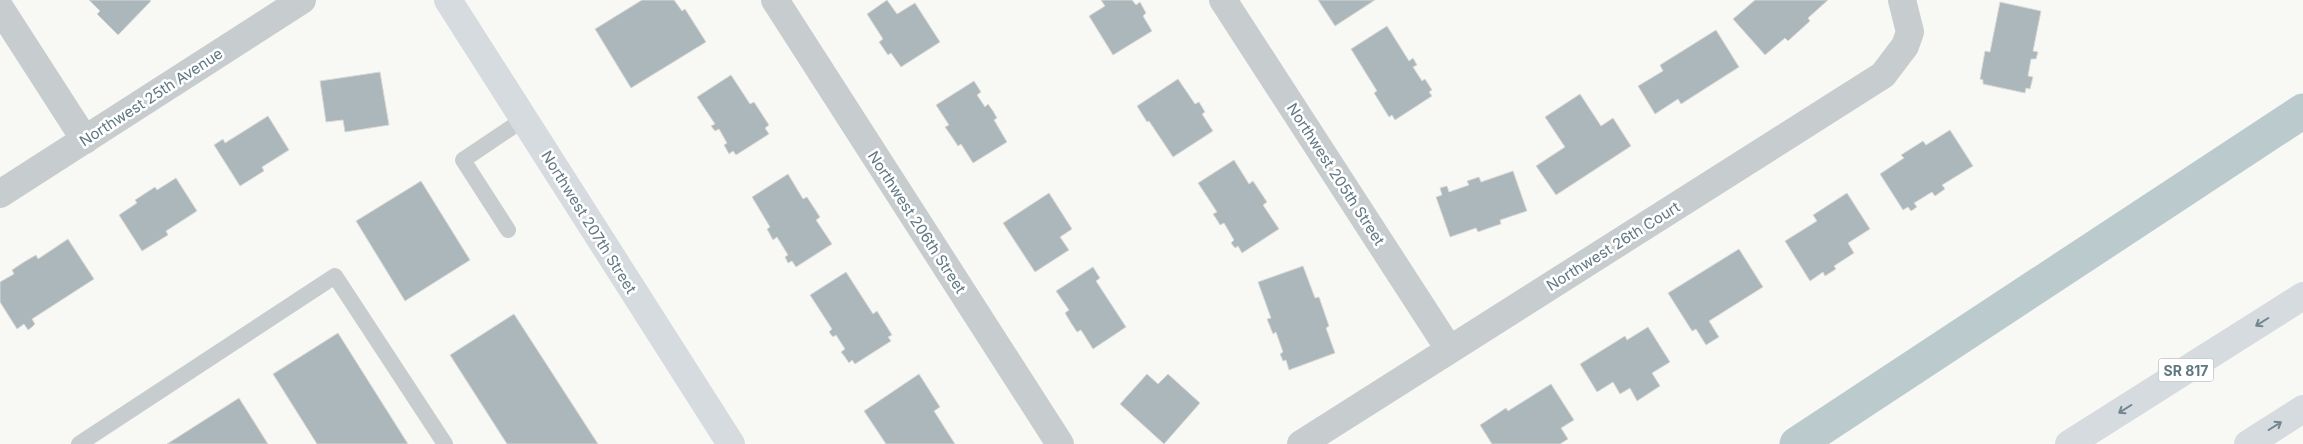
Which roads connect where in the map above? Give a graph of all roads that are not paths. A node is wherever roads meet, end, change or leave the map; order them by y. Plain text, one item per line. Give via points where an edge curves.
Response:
1 (302, 0) edge
2 (448, 0) edge
3 (775, 0) edge
4 (1223, 0) edge
5 (1902, 0) edge
6 (0, 8) edge
7 (524, 119) junction
8 (85, 140) junction
9 (0, 194) edge
10 (508, 230) dead end
11 (2303, 296) edge
12 (1449, 349) junction
13 (2303, 409) edge
14 (79, 444) edge
15 (445, 444) edge
16 (730, 444) edge
17 (1060, 444) edge
18 (1300, 444) edge
19 (2069, 444) edge
20 (2248, 444) edge

1 - 8 street, Northwest 25th Avenue
2 - 7 street, Northwest 207th Street
3 - 17 street, Northwest 206th Street
4 - 12 street, Northwest 205th Street
5 - 12 street, Northwest 26th Court via 1910,32 1905,46 1883,75
6 - 8 street
7 - 10 lane via 463,160
7 - 16 street, Northwest 207th Street
8 - 9 street, Northwest 25th Avenue
11 -> 19 street, SR 817
12 - 18 street, Northwest 26th Court
20 -> 13 street
14 - 15 lane via 335,276

